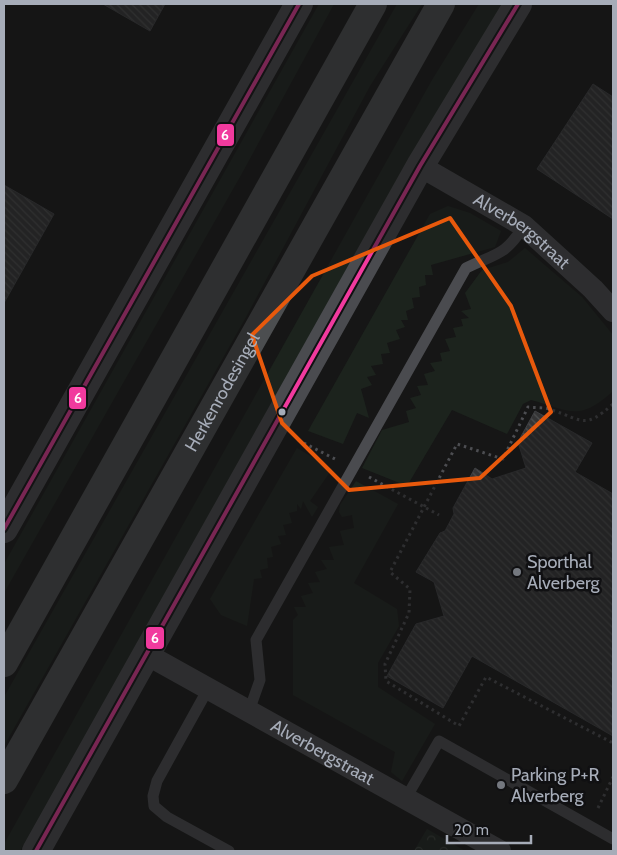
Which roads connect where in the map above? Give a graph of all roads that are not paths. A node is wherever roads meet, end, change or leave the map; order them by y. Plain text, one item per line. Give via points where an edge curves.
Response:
1 (299, 4) edge
2 (373, 4) edge
3 (441, 4) edge
4 (518, 4) edge
5 (420, 166) junction
6 (524, 226) junction
7 (613, 311) edge
8 (4, 529) edge
9 (146, 654) junction
10 (4, 663) edge
11 (208, 688) junction
12 (249, 711) junction
13 (4, 780) edge
14 (406, 798) junction
15 (613, 839) edge
16 (36, 851) edge
17 (229, 851) edge
18 (500, 851) edge

1 - 8 street
2 - 10 highway
3 - 13 highway, Herkenrodesingel via 206,416
4 - 5 street
5 - 6 street, Alverbergstraat
5 - 9 street
6 - 7 street, Alverbergstraat via 593,288
6 - 12 lane via 513,244 500,254 466,268 461,276 256,640 260,680
9 - 11 street, Alverbergstraat
9 - 16 street
11 - 12 street, Alverbergstraat
11 - 17 lane via 157,780 154,806 167,817
12 - 14 street, Alverbergstraat
14 - 15 lane via 439,741
14 - 18 street, Alverbergstraat

